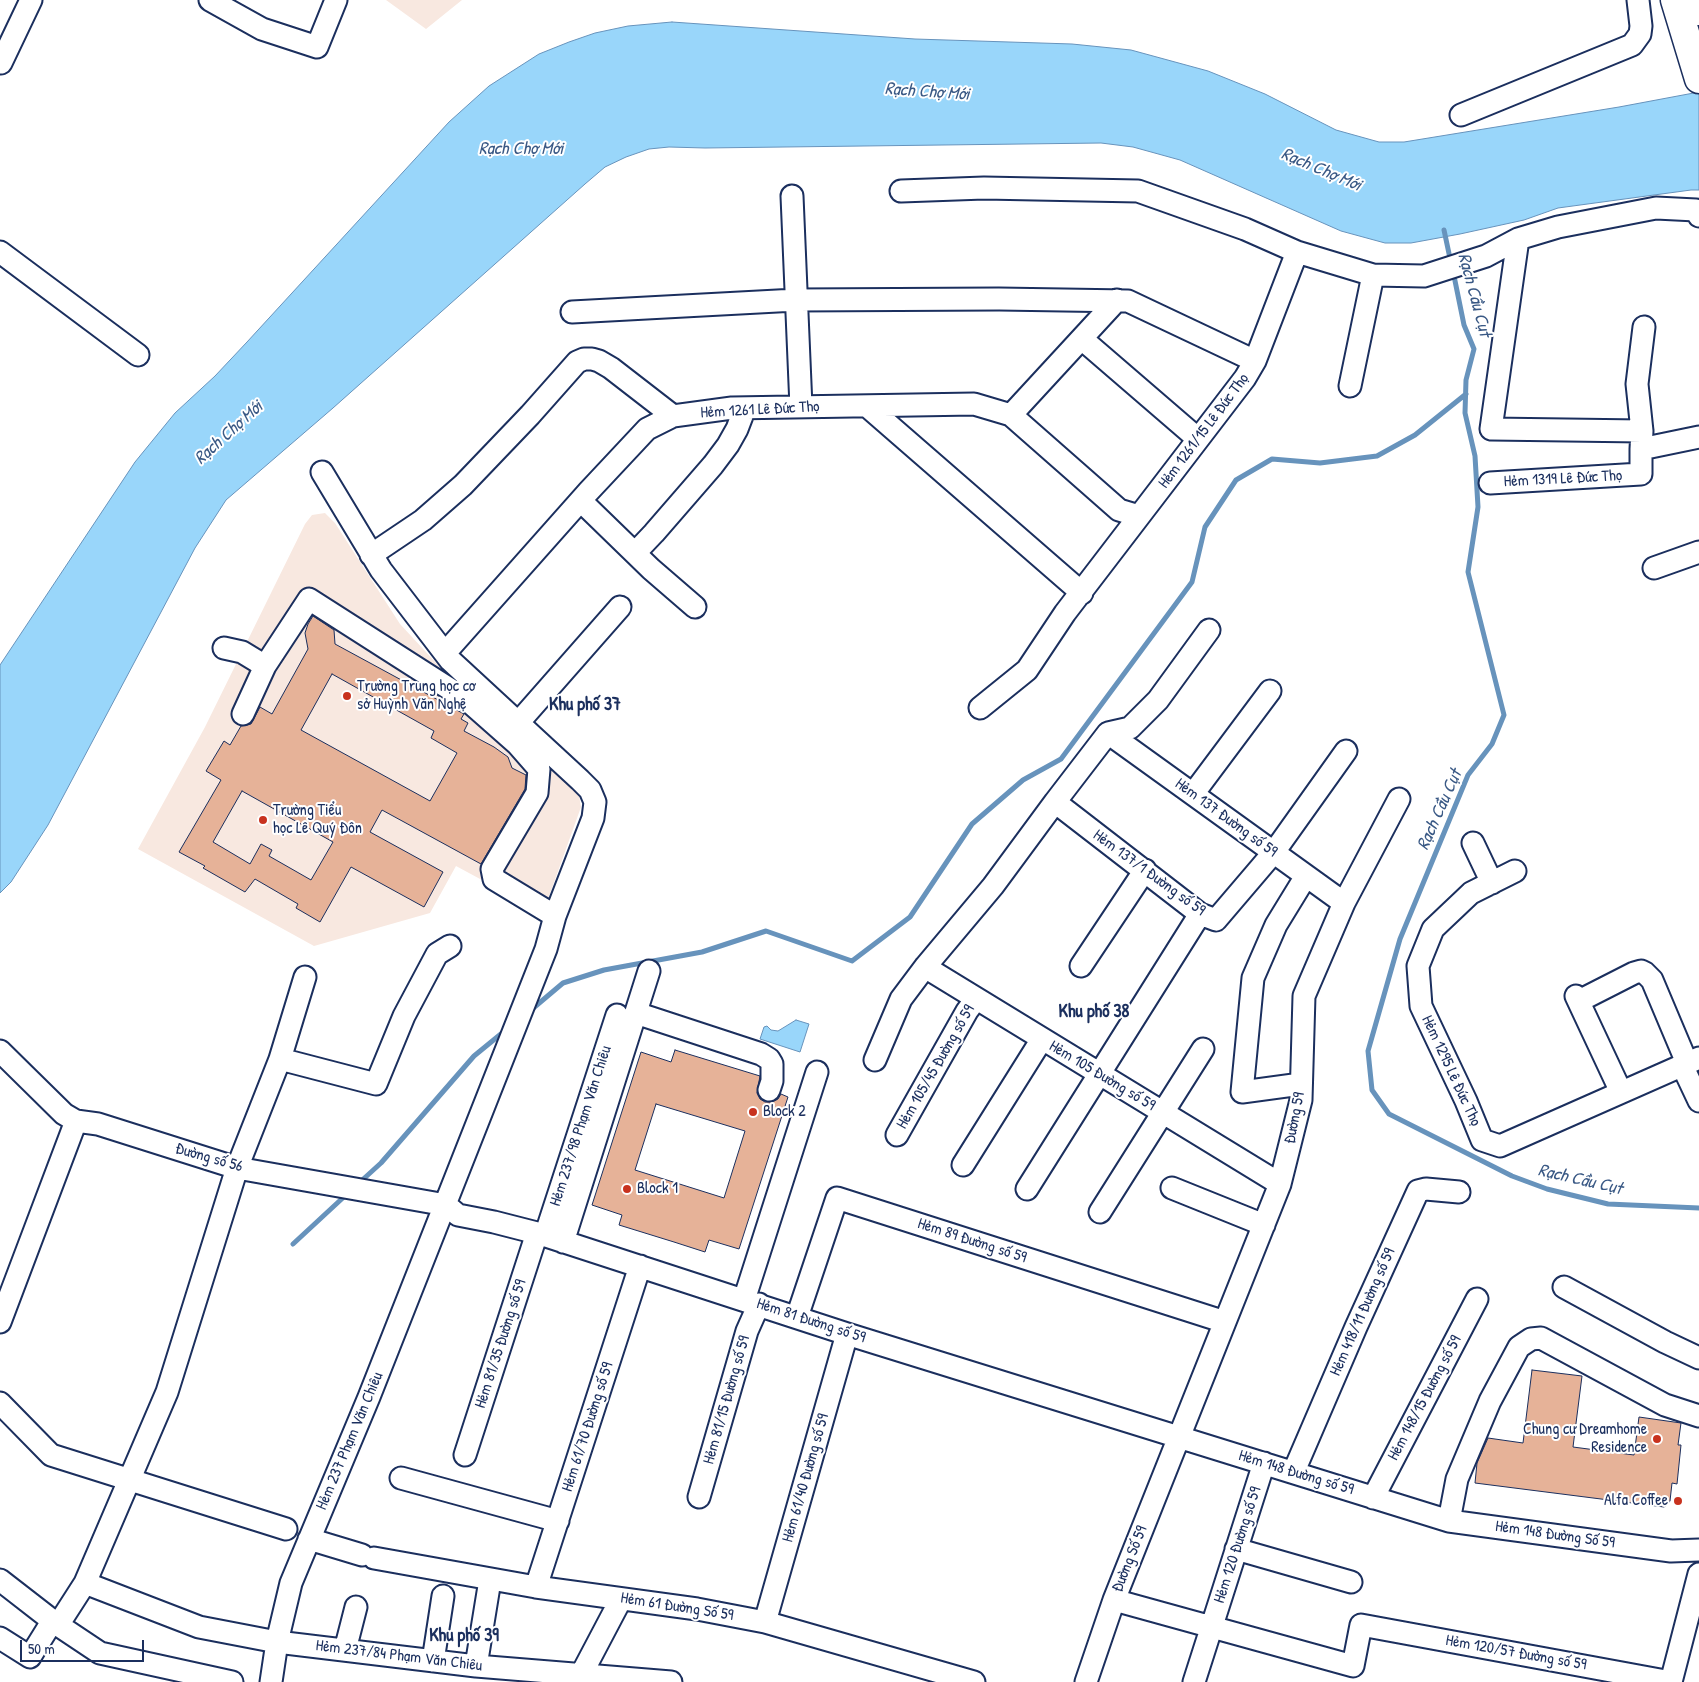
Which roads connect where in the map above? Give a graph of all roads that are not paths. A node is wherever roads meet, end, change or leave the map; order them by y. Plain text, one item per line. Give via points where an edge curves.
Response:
1 (31, 0) edge
2 (210, 0) edge
3 (336, 0) edge
4 (1638, 0) edge
5 (1674, 0) edge
6 (1696, 0) edge
7 (1699, 11) edge
8 (1, 63) edge
9 (1699, 80) edge
10 (1461, 115) dead end
11 (901, 192) dead end
12 (792, 196) dead end
13 (1698, 213) edge
14 (1518, 239) junction
15 (0, 252) edge
16 (1297, 252) junction
17 (1374, 275) junction
18 (796, 300) junction
19 (1117, 300) junction
20 (572, 312) dead end
21 (1644, 327) dead end
22 (1082, 338) junction
23 (138, 354) dead end
24 (1255, 361) junction
25 (1350, 386) dead end
26 (867, 406) junction
27 (801, 407) junction
28 (745, 408) junction
29 (1011, 414) junction
30 (674, 416) junction
31 (1699, 437) edge
32 (1198, 440) junction
33 (1642, 440) junction
34 (322, 472) dead end
35 (1490, 483) dead end
36 (581, 501) junction
37 (1139, 516) junction
38 (1699, 552) edge
39 (635, 553) junction
40 (371, 555) junction
41 (1654, 568) dead end
42 (1082, 593) junction
43 (620, 607) dead end
44 (695, 608) dead end
45 (1209, 630) dead end
46 (224, 648) dead end
47 (445, 653) junction
48 (266, 666) junction
49 (1270, 691) dead end
50 (980, 708) dead end
51 (243, 714) dead end
52 (518, 723) junction
53 (1108, 732) junction
54 (1346, 751) dead end
55 (1193, 794) junction
56 (1399, 799) dead end
57 (1054, 802) junction
58 (1473, 843) dead end
59 (1274, 852) junction
60 (1144, 870) junction
61 (1515, 871) dead end
62 (1306, 876) junction
63 (1492, 883) junction
64 (1344, 903) junction
65 (1200, 914) junction
66 (555, 916) junction
67 (450, 946) dead end
68 (1081, 966) dead end
69 (926, 967) junction
70 (649, 971) dead end
71 (305, 977) dead end
72 (976, 999) junction
73 (627, 1014) junction
74 (1042, 1039) junction
75 (1203, 1049) dead end
76 (0, 1050) edge
77 (280, 1059) junction
78 (875, 1060) dead end
79 (1689, 1062) edge
80 (817, 1072) dead end
81 (1099, 1074) junction
82 (1301, 1084) junction
83 (770, 1090) dead end
84 (1621, 1092) junction
85 (1699, 1101) edge
86 (1163, 1113) junction
87 (76, 1121) junction
88 (897, 1134) dead end
89 (963, 1165) dead end
90 (237, 1168) junction
91 (1280, 1184) junction
92 (1027, 1188) dead end
93 (1172, 1188) dead end
94 (1459, 1192) dead end
95 (446, 1205) junction
96 (1100, 1212) dead end
97 (1264, 1225) junction
98 (548, 1237) junction
99 (640, 1266) junction
100 (1564, 1287) dead end
101 (1477, 1299) dead end
102 (751, 1302) junction
103 (797, 1316) junction
104 (0, 1322) edge
105 (1225, 1322) junction
106 (847, 1334) junction
107 (1699, 1358) edge
108 (0, 1404) edge
109 (1699, 1416) edge
110 (1178, 1438) junction
111 (465, 1455) dead end
112 (1264, 1463) junction
113 (1294, 1471) junction
114 (400, 1478) dead end
115 (130, 1479) junction
116 (699, 1497) dead end
117 (1373, 1498) junction
118 (1413, 1510) joint
119 (558, 1521) junction
120 (1449, 1521) junction
121 (286, 1529) dead end
122 (309, 1539) junction
123 (1236, 1549) junction
124 (1699, 1550) edge
125 (1699, 1574) edge
126 (0, 1580) edge
127 (490, 1580) junction
128 (1351, 1582) dead end
129 (86, 1583) junction
130 (536, 1587) junction
131 (444, 1596) dead end
132 (622, 1599) junction
133 (1114, 1600) junction
134 (356, 1607) dead end
135 (765, 1622) junction
136 (55, 1623) junction
137 (1212, 1626) junction
138 (0, 1638) edge
139 (277, 1642) junction
140 (345, 1650) junction
141 (432, 1661) junction
142 (476, 1666) junction
143 (1351, 1674) edge
144 (581, 1675) junction
145 (232, 1682) edge
146 (271, 1682) edge
147 (671, 1682) edge
148 (974, 1682) edge
149 (1086, 1682) edge
150 (1194, 1682) edge
151 (1671, 1682) edge

1 - 8 street
2 - 3 street via 262,30 317,47
4 - 10 street via 1640,34 1632,45
5 - 9 main road
6 - 7 main road
11 - 16 street via 984,188 1138,191 1245,229
12 - 18 street
13 - 14 street via 1656,208 1558,227
14 - 17 street via 1486,256 1424,276
14 - 33 street via 1491,429
15 - 23 street
16 - 17 street
16 - 24 street, Hẻm 1261/15 Lê Đức Thọ
17 - 25 street
18 - 19 street
18 - 20 street
18 - 27 street
19 - 22 street
19 - 24 street via 1128,301
21 - 33 street via 1637,384
22 - 29 street
22 - 32 street
24 - 32 street, Hẻm 1261/15 Lê Đức Thọ via 1246,378
26 - 27 street, Hẻm 1261 Lê Đức Thọ
26 - 29 street, Hẻm 1261 Lê Đức Thọ via 974,404
26 - 42 street
27 - 28 street, Hẻm 1261 Lê Đức Thọ
28 - 30 street, Hẻm 1261 Lê Đức Thọ
28 - 39 street via 737,429 713,466
29 - 37 street, Hẻm 1261 Lê Đức Thọ via 1119,510
30 - 36 street, Hẻm 1261 Lê Đức Thọ via 647,429
30 - 40 street via 599,361 592,358 577,362 463,485 423,520
31 - 33 street
32 - 37 street, Hẻm 1261/15 Lê Đức Thọ
33 - 35 street, Hẻm 1319 Lê Đức Thọ via 1641,474
34 - 40 street, Hẻm 237 Phạm Văn Chiêu
36 - 39 street
36 - 47 street, Hẻm 1261 Lê Đức Thọ
37 - 42 street, Hẻm 1261/15 Lê Đức Thọ
38 - 41 street
39 - 44 street
40 - 47 street, Hẻm 237 Phạm Văn Chiêu
42 - 50 street, Hẻm 1261/15 Lê Đức Thọ via 1027,670
43 - 52 street
45 - 53 street via 1158,700 1136,723 1130,728
46 - 48 street via 242,652
47 - 52 street, Hẻm 237 Phạm Văn Chiêu
48 - 51 street
48 - 66 street via 309,599 467,700 518,745 539,769 537,793 492,869 494,879
49 - 55 street
52 - 66 street, Hẻm 237 Phạm Văn Chiêu via 590,790 595,802 593,818
53 - 55 street, Hẻm 137 Đường số 59
53 - 57 street
54 - 59 street
55 - 59 street, Hẻm 137 Đường số 59
56 - 64 street, Đường 59
57 - 60 street, Hẻm 137/1 Đường số 59
57 - 69 street via 993,886
58 - 63 street
59 - 62 street, Hẻm 137 Đường số 59
59 - 65 street, Hẻm 137/1 Đường số 59 via 1216,920
60 - 65 street, Hẻm 137/1 Đường số 59
60 - 68 street
61 - 63 street, Hẻm 1295 Lê Đức Thọ
62 - 64 street, Hẻm 137 Đường số 59
62 - 82 street via 1276,925 1253,978 1242,1092
63 - 84 street, Hẻm 1295 Lê Đức Thọ via 1471,893 1433,929 1418,966 1421,1006 1482,1140 1500,1146
64 - 82 street, Đường 59 via 1304,996
65 - 81 street
66 - 95 street, Hẻm 237 Phạm Văn Chiêu via 546,949
67 - 77 street via 437,954 404,1016 376,1084
69 - 72 street, Hẻm 105 Đường số 59
69 - 78 street via 902,999
70 - 73 street, Hẻm 81/35 Đường số 59
71 - 77 street
72 - 74 street, Hẻm 105 Đường số 59
72 - 88 street, Hẻm 105/45 Đường số 59
73 - 83 street via 762,1054 772,1064
73 - 98 street, Hẻm 81/35 Đường số 59
74 - 81 street, Hẻm 105 Đường số 59
74 - 89 street
75 - 86 street
76 - 87 street, Đường số 56 via 64,1114
77 - 90 street
79 - 84 street, Hẻm 1295 Lê Đức Thọ
79 - 84 street via 1652,980 1641,971 1634,973 1578,998
79 - 85 street
80 - 102 street, Hẻm 81/15 Đường số 59
81 - 86 street, Hẻm 105 Đường số 59
81 - 92 street
82 - 91 street, Đường 59 via 1301,1100
86 - 91 street, Hẻm 105 Đường số 59
86 - 96 street
87 - 90 street, Đường số 56 via 98,1124
87 - 104 street
90 - 95 street, Đường số 56
90 - 115 street via 167,1392
91 - 97 street, Đường 59
93 - 97 street
94 - 113 street, Hẻm 418/11 Đường số 59 via 1418,1191
95 - 98 street, Hẻm 81 Đường số 59 via 458,1215
95 - 122 street, Hẻm 237 Phạm Văn Chiêu
97 - 105 street, Đường 59
98 - 99 street, Hẻm 81 Đường số 59
98 - 111 street, Hẻm 81/35 Đường số 59
99 - 102 street, Hẻm 81 Đường số 59
99 - 119 street, Hẻm 61/70 Đường số 59
100 - 107 street
101 - 117 street, Hẻm 148/15 Đường số 59
102 - 103 street, Hẻm 81 Đường số 59
102 - 116 street, Hẻm 81/15 Đường số 59 via 747,1332
103 - 105 street, Hẻm 89 Đường số 59 via 837,1198
103 - 106 street, Hẻm 81 Đường số 59
105 - 110 street, Đường 59
106 - 110 street, Hẻm 81 Đường số 59
106 - 135 street, Hẻm 61/40 Đường số 59
108 - 115 street via 51,1455
109 - 120 street via 1665,1405 1541,1338 1531,1339 1519,1347 1490,1401 1457,1479
110 - 112 street, Hẻm 148 Đường số 59
110 - 133 street, Đường Số 59
112 - 113 street, Hẻm 148 Đường số 59
112 - 123 street, Hẻm 120 Đường số 59
113 - 117 street, Hẻm 148 Đường số 59
114 - 119 street
115 - 121 street
115 - 129 street
117 - 118 street, Hẻm 148 Đường số 59
118 - 120 street, Hẻm 148 Đường Số 59
119 - 130 street, Hẻm 61/70 Đường số 59
120 - 124 street, Hẻm 148 Đường Số 59 via 1671,1551
122 - 127 street, Hẻm 61 Đường Số 59 via 368,1557
122 - 139 street, Hẻm 237 Phạm Văn Chiêu via 291,1583
123 - 128 street
123 - 137 street, Hẻm 120 Đường số 59
125 - 151 street
126 - 136 street
127 - 130 street, Hẻm 61 Đường Số 59
127 - 142 street
129 - 136 street
129 - 139 street, Hẻm 237/84 Phạm Văn Chiêu via 199,1626
130 - 132 street, Hẻm 61 Đường Số 59
131 - 141 street
132 - 135 street, Hẻm 61 Đường Số 59
132 - 144 street
133 - 137 street
133 - 149 street, Đường Số 59
134 - 140 street
135 - 148 street, Hẻm 61 Đường Số 59
136 - 138 street via 30,1657
136 - 145 street via 100,1653
137 - 143 street
137 - 150 street, Hẻm 120 Đường số 59
139 - 140 street, Hẻm 237/84 Phạm Văn Chiêu
139 - 146 street, Hẻm 237 Phạm Văn Chiêu
140 - 141 street, Hẻm 237/84 Phạm Văn Chiêu
141 - 142 street, Hẻm 237/84 Phạm Văn Chiêu
142 - 144 street, Hẻm 237/84 Phạm Văn Chiêu
143 - 151 street, Hẻm 120/57 Đường số 59 via 1361,1625
144 - 147 street, Hẻm 237/84 Phạm Văn Chiêu

